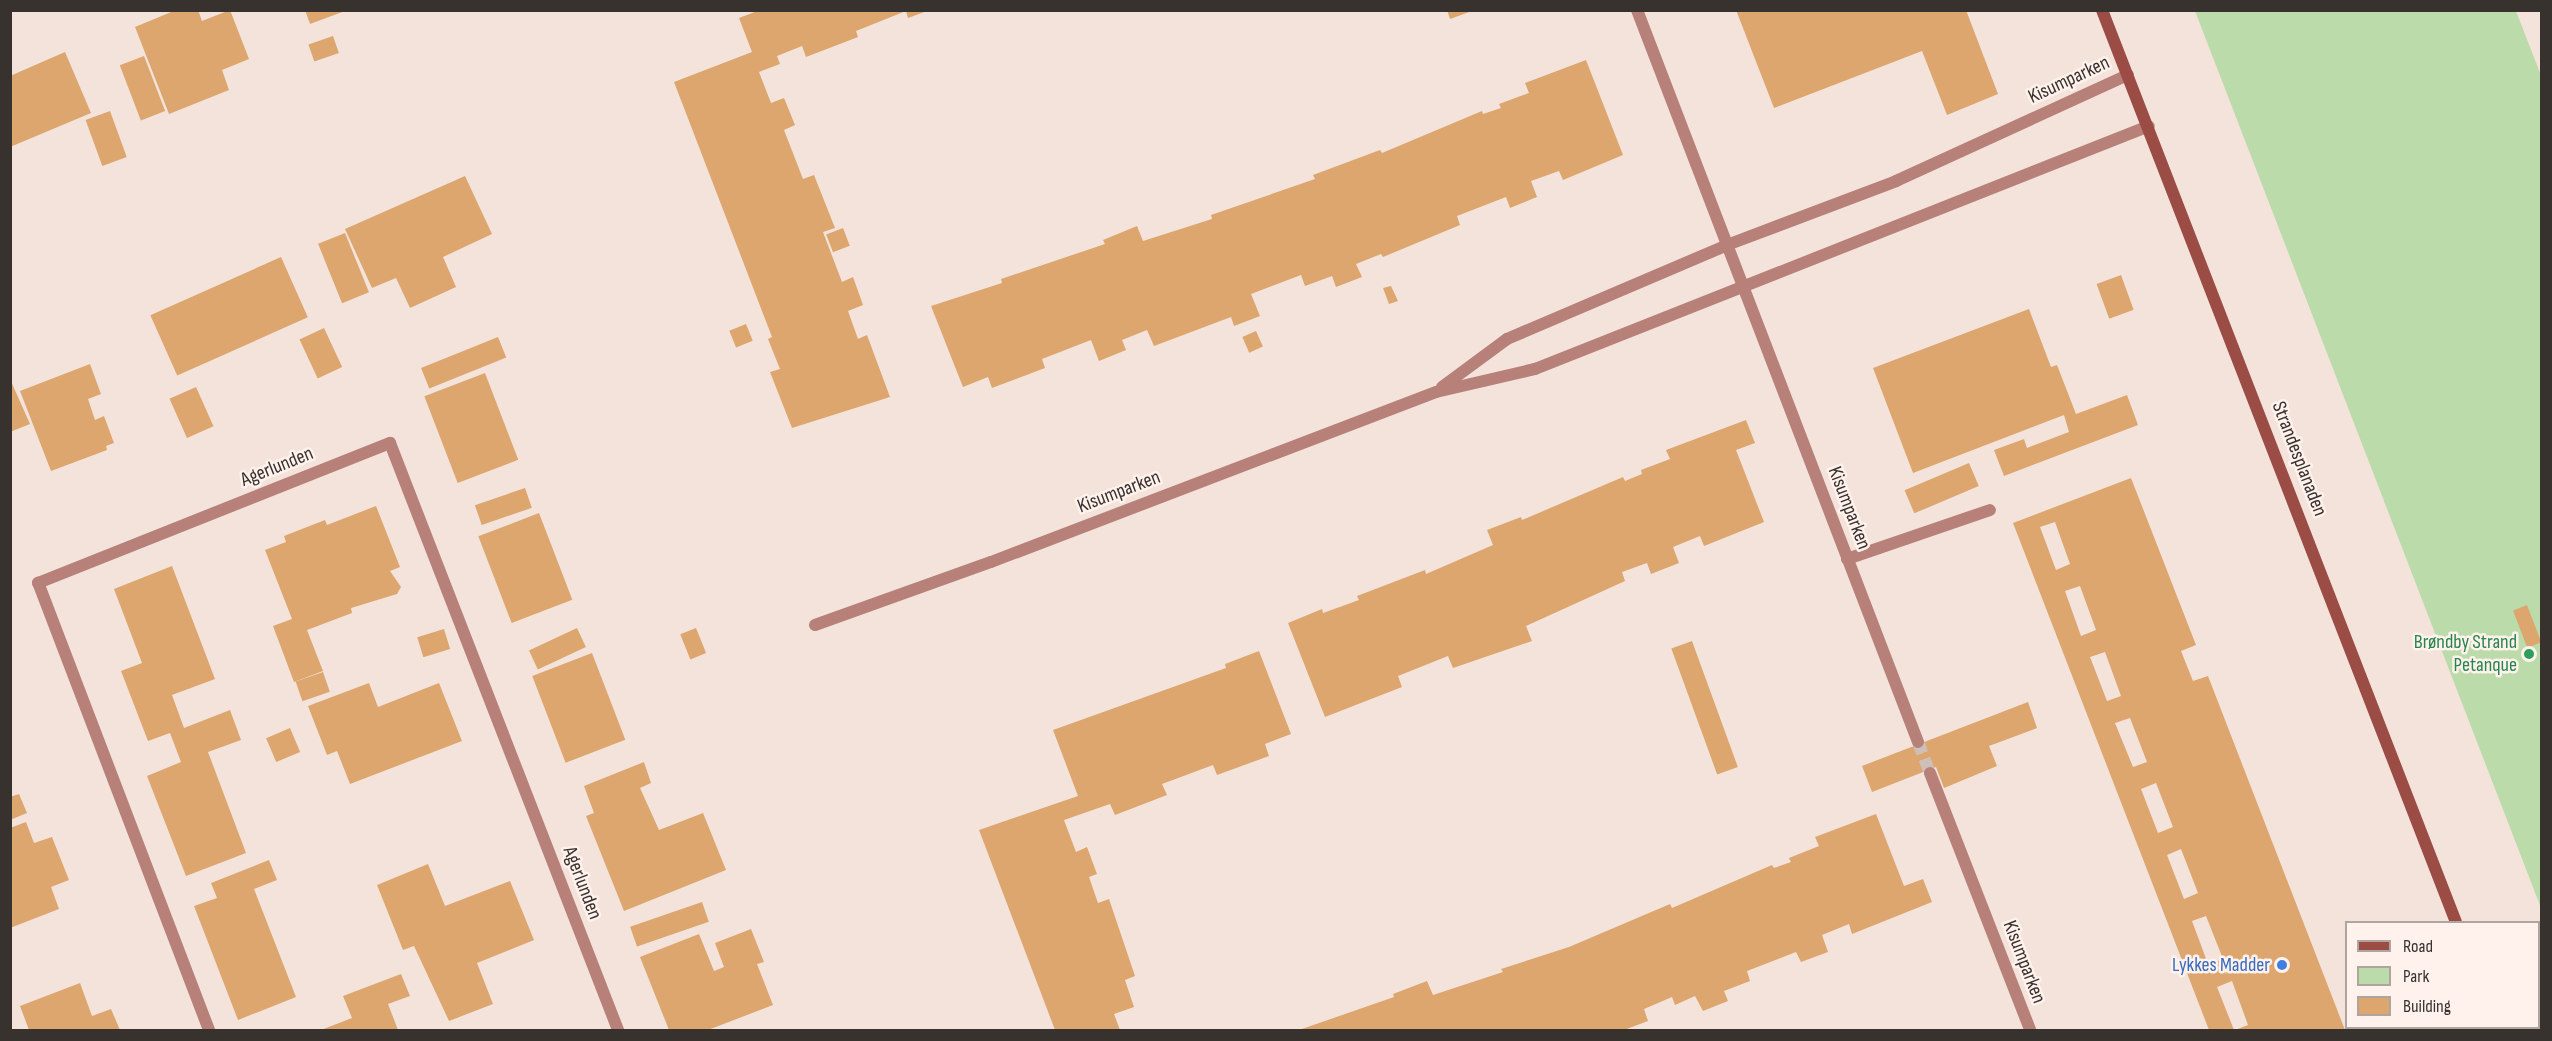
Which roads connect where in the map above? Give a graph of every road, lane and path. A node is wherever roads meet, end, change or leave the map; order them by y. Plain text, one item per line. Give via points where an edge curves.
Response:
1 (1636, 10) edge
2 (2103, 10) edge
3 (2128, 75) junction
4 (2149, 126) junction
5 (1727, 246) junction
6 (1743, 288) junction
7 (1436, 392) junction
8 (1990, 510) dead end
9 (1847, 559) junction
10 (815, 625) dead end
11 (1918, 742) tunnel mouth
12 (1930, 773) tunnel mouth
13 (2456, 921) edge
14 (209, 1030) edge
15 (618, 1030) edge
16 (2030, 1030) edge

1 - 5 street, Kisumparken
2 - 3 street, Strandesplanaden
3 - 4 street, Strandesplanaden
3 - 5 street, Kisumparken via 1896,181
4 - 6 street, Kisumparken
4 - 13 street, Strandesplanaden
5 - 6 street, Kisumparken
5 - 7 street, Kisumparken via 1507,339
6 - 7 street, Kisumparken via 1536,369
6 - 9 street, Kisumparken
7 - 10 street, Kisumparken
8 - 9 street
9 - 11 street, Kisumparken
12 - 16 street, Kisumparken
14 - 15 street, Agerlunden via 38,583 390,443

